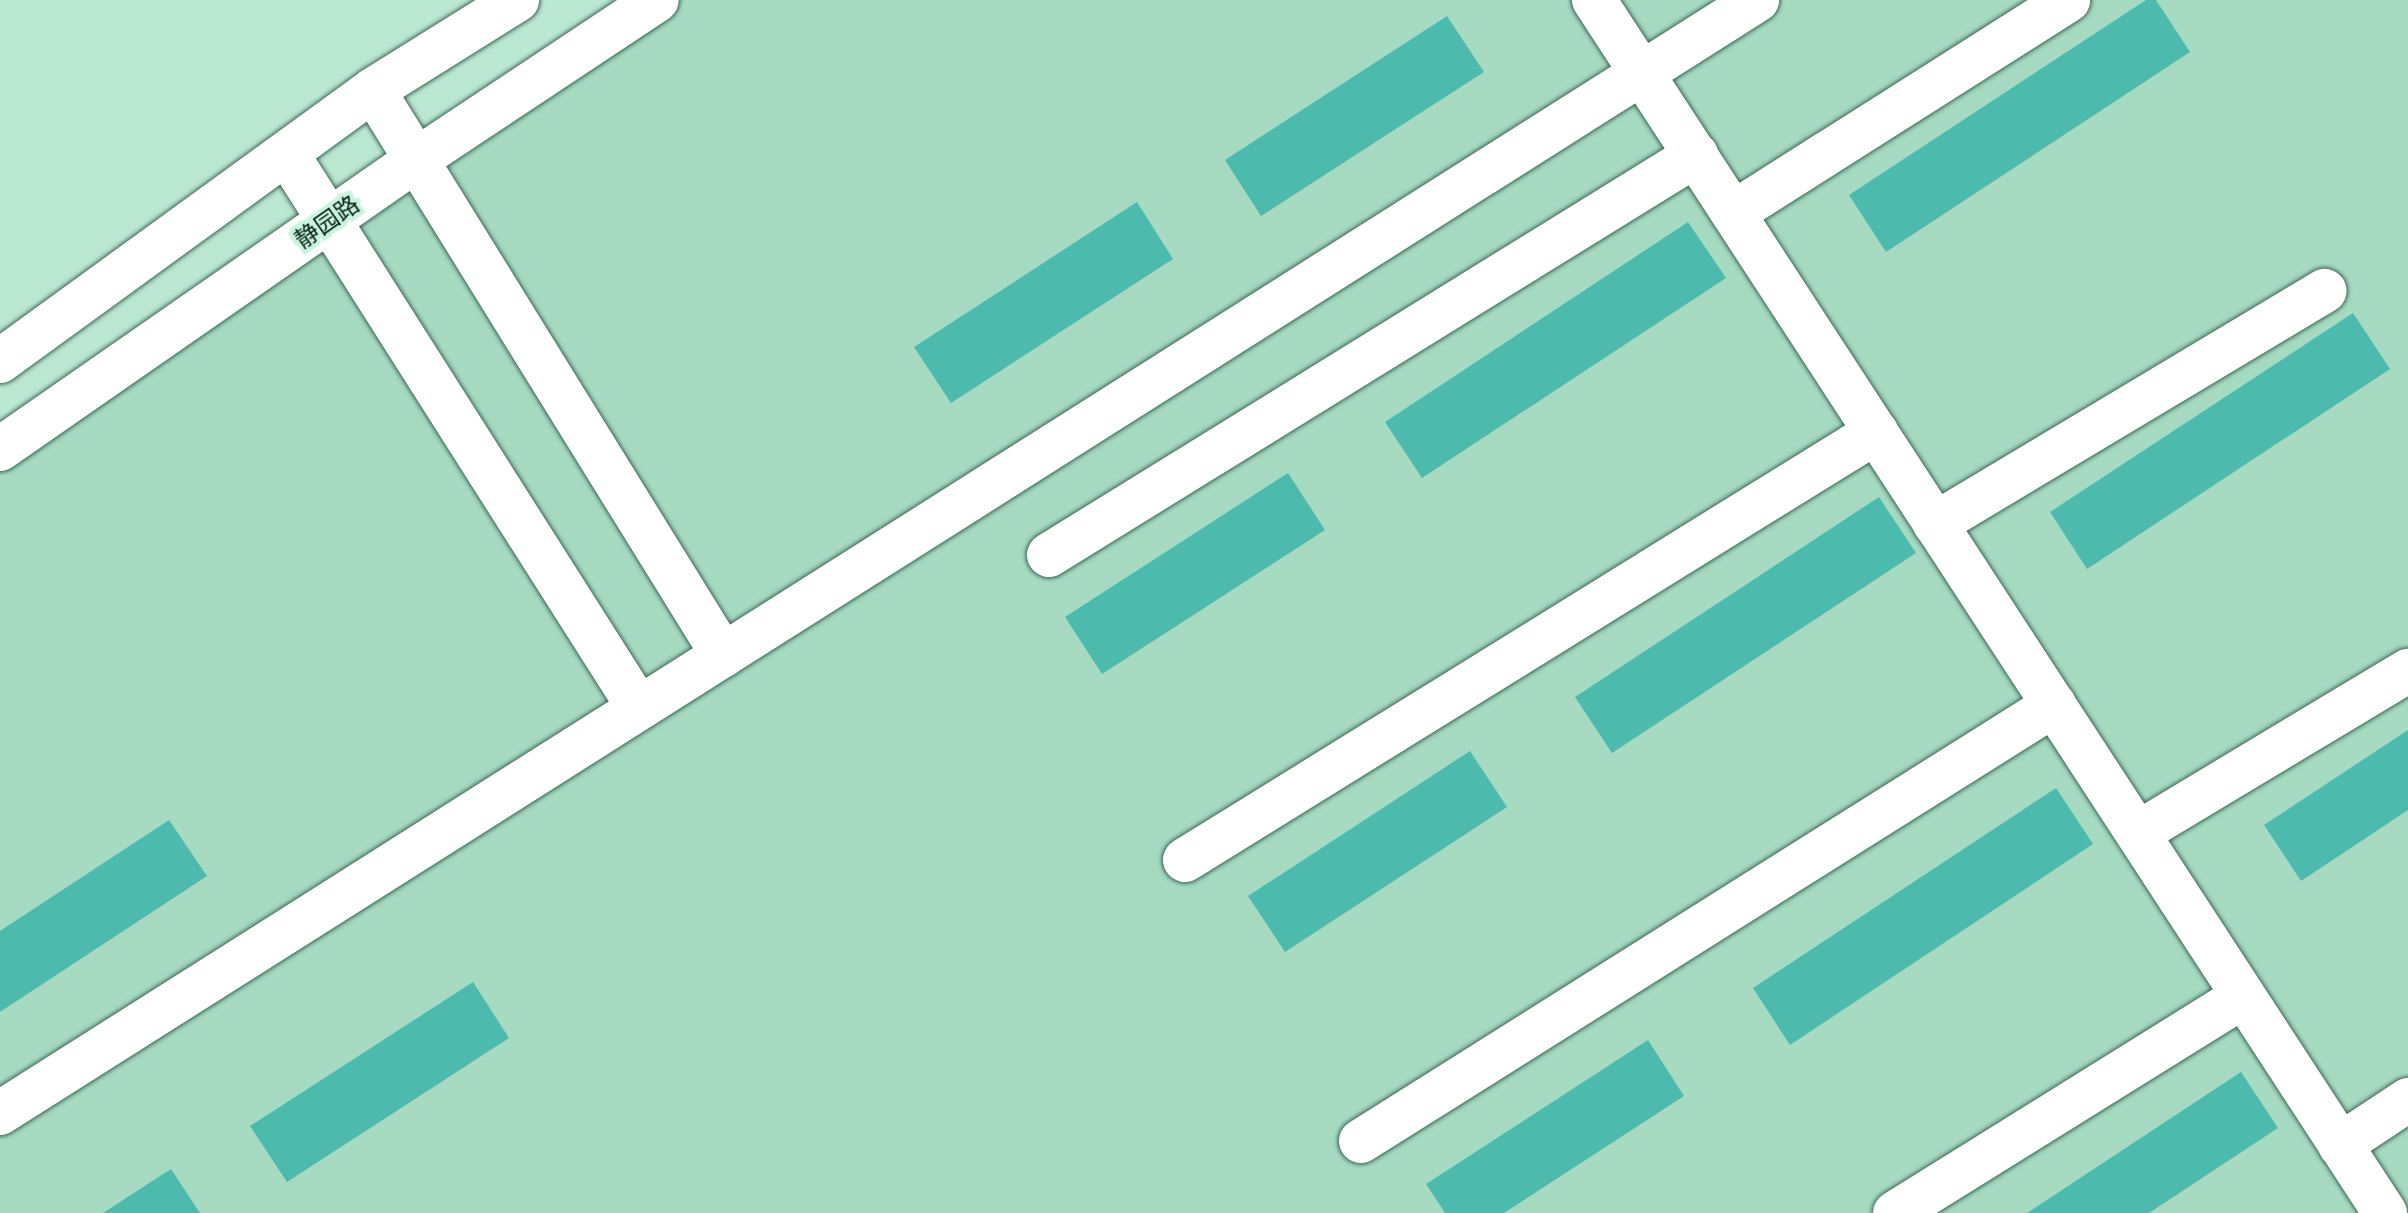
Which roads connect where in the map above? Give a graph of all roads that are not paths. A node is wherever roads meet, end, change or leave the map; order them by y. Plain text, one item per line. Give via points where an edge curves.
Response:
1 (517, 0) edge
2 (657, 0) edge
3 (1594, 0) edge
4 (1757, 0) edge
5 (2068, 0) edge
6 (1642, 73) junction
7 (373, 90) junction
8 (287, 154) junction
9 (1696, 155) junction
10 (416, 160) junction
11 (1733, 213) junction
12 (329, 221) junction
13 (2325, 291) dead end
14 (0, 361) edge
15 (1876, 432) junction
16 (0, 449) edge
17 (1935, 524) junction
18 (1049, 555) dead end
19 (723, 655) junction
20 (2408, 671) edge
21 (2054, 705) junction
22 (639, 708) junction
23 (2138, 833) junction
24 (1185, 860) dead end
25 (2243, 996) junction
26 (2408, 1100) edge
27 (0, 1113) edge
28 (1361, 1141) dead end
29 (2340, 1145) junction
30 (1895, 1213) edge
31 (2385, 1213) edge

1 - 7 street
2 - 10 street, 静园路
3 - 6 street
4 - 6 street
5 - 11 street
6 - 9 street
6 - 19 street
7 - 8 street
7 - 10 street
8 - 12 street
8 - 14 street
9 - 11 street
9 - 18 street
10 - 12 street, 静园路
10 - 19 street
11 - 15 street
12 - 16 street, 静园路
12 - 22 street
13 - 17 street
15 - 17 street
15 - 24 street
17 - 21 street
19 - 22 street
20 - 23 street
21 - 23 street
21 - 28 street
22 - 27 street
23 - 25 street
25 - 29 street
25 - 30 street
26 - 29 street
29 - 31 street

